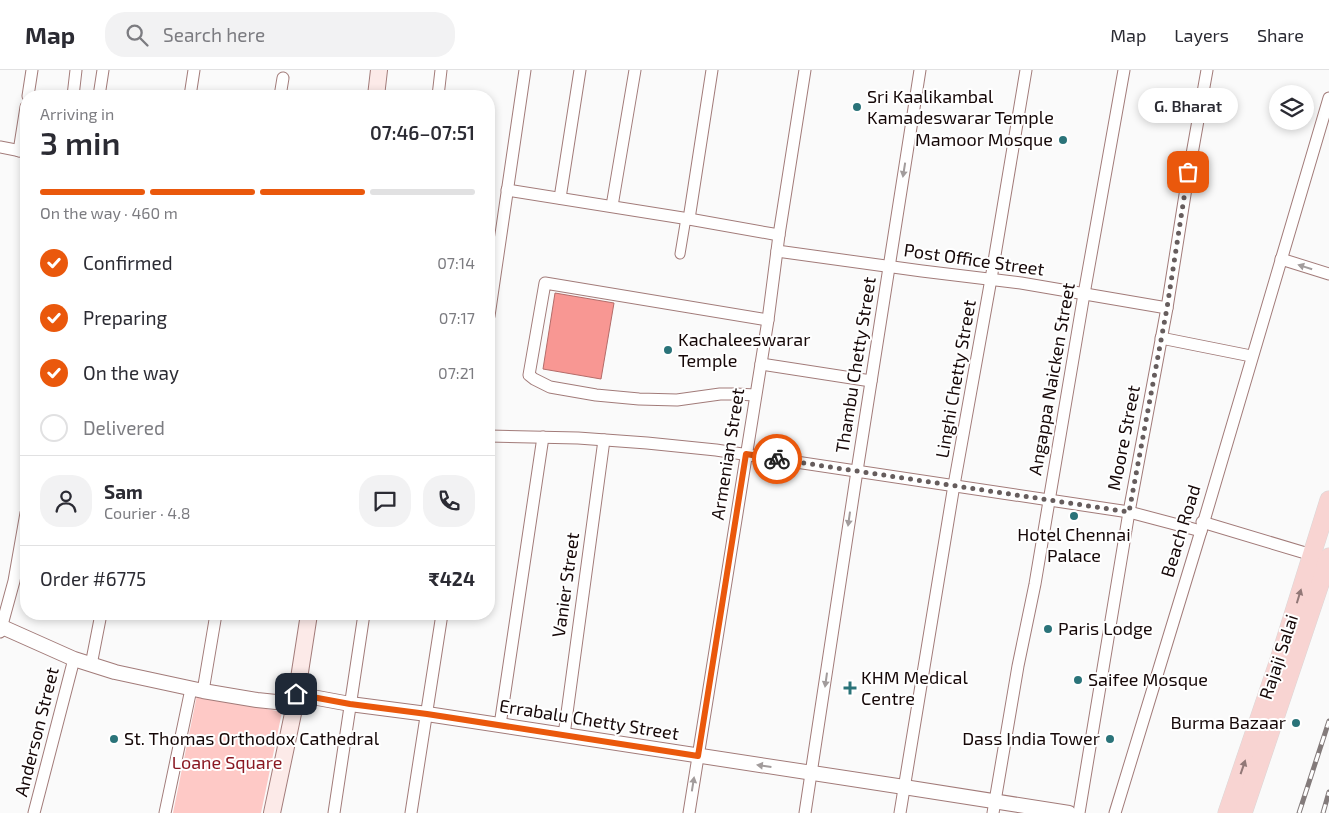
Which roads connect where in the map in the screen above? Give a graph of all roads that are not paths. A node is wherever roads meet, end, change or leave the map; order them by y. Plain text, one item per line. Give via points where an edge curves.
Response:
1 (32, 70) edge
2 (76, 70) edge
3 (103, 70) edge
4 (194, 70) edge
5 (379, 70) edge
6 (441, 70) edge
7 (525, 70) edge
8 (580, 70) edge
9 (635, 70) edge
10 (712, 70) edge
11 (805, 70) edge
12 (920, 70) edge
13 (1026, 70) edge
14 (1124, 70) edge
15 (1207, 70) edge
16 (282, 78) dead end
17 (29, 90) edge
18 (74, 90) edge
19 (100, 90) edge
20 (191, 90) edge
21 (281, 90) edge
22 (377, 90) edge
23 (439, 90) edge
24 (1329, 98) edge
25 (0, 147) edge
26 (20, 150) edge
27 (507, 190) junction
28 (560, 198) junction
29 (612, 206) junction
30 (688, 218) junction
31 (779, 235) junction
32 (777, 251) junction
33 (680, 254) dead end
34 (1281, 259) junction
35 (495, 260) edge
36 (889, 266) junction
37 (1329, 274) edge
38 (991, 279) junction
39 (1084, 294) junction
40 (1167, 308) junction
41 (768, 320) junction
42 (1161, 338) junction
43 (1251, 356) junction
44 (760, 364) junction
45 (871, 381) junction
46 (755, 395) junction
47 (495, 436) edge
48 (543, 438) junction
49 (604, 440) junction
50 (746, 454) junction
51 (856, 471) junction
52 (954, 485) junction
53 (1049, 499) junction
54 (1329, 500) edge
55 (1129, 512) junction
56 (1202, 527) junction
57 (20, 547) edge
58 (1320, 556) edge
59 (100, 620) edge
60 (214, 620) edge
61 (308, 620) edge
62 (363, 620) edge
63 (441, 620) edge
64 (0, 628) edge
65 (74, 659) junction
66 (91, 665) junction
67 (197, 690) junction
68 (295, 699) junction
69 (350, 704) junction
70 (427, 714) junction
71 (500, 726) junction
72 (564, 735) junction
73 (698, 756) junction
74 (812, 773) junction
75 (904, 787) junction
76 (994, 807) edge
77 (34, 813) edge
78 (165, 813) edge
79 (272, 813) edge
80 (334, 813) edge
81 (411, 813) edge
82 (689, 813) edge
83 (805, 813) edge
84 (900, 813) edge
85 (1069, 813) edge
86 (1079, 813) edge
87 (1115, 813) edge
88 (1227, 813) edge
89 (1243, 813) edge

1 - 17 street
2 - 18 street
3 - 19 street
4 - 20 street
5 - 22 main road
6 - 23 street
7 - 27 street
8 - 28 street
9 - 29 street
10 - 30 street
11 - 31 street, Armenian Street
12 -> 36 street, Thambu Chetty Street
13 - 38 street, Linghi Chetty Street
14 - 39 street, Angappa Naicken Street
15 - 40 street, Moore Street
16 - 21 street
24 - 34 street, Beach Road
25 - 26 street
27 - 28 street
27 - 35 street
28 - 29 street
29 - 30 street
30 - 31 street
30 - 33 street
31 - 32 street, Armenian Street
32 - 36 street, Post Office Street
32 - 41 street, Armenian Street
37 -> 34 street
34 - 43 street, Beach Road
36 - 38 street, Post Office Street
36 - 45 street, Thambu Chetty Street
38 - 39 street, Post Office Street
38 - 52 street, Linghi Chetty Street
39 - 40 street, Post Office Street
39 - 53 street, Angappa Naicken Street
40 - 42 street, Moore Street
41 - 44 street, Armenian Street
41 - 46 street via 545,283 529,374 550,387 630,398 670,400 720,394
42 - 43 street
42 - 55 street, Moore Street
43 - 56 street, Beach Road
44 - 45 street
44 - 46 street, Armenian Street
45 - 51 street, Thambu Chetty Street
46 - 50 street, Armenian Street
47 - 48 street
48 - 49 street
48 - 71 street
49 - 50 street
49 - 72 street, Vanier Street
50 - 51 street
50 - 73 street, Armenian Street
51 - 52 street
51 -> 74 street, Thambu Chetty Street
52 - 53 street
52 - 75 street, Linghi Chetty Street
53 - 55 street
53 - 76 street, Angappa Naicken Street
54 - 58 main road, Rajaji Salai
55 - 56 street
55 - 86 street, Moore Street
56 - 58 street
56 - 87 street, Beach Road
57 - 64 street
88 -> 58 main road, Rajaji Salai via 1278,663
58 - 89 main road, Rajaji Salai
59 - 66 street
60 - 67 street
61 - 68 main road
62 - 69 street
63 - 70 street
64 - 65 street, Errabalu Chetty Street
65 - 66 street, Errabalu Chetty Street
65 - 77 street, Anderson Street
66 - 67 street, Errabalu Chetty Street
67 - 68 street, Errabalu Chetty Street via 257,700
67 - 78 street
68 - 69 street, Errabalu Chetty Street
68 - 79 main road
69 - 70 street, Errabalu Chetty Street
69 - 80 street
70 - 71 street, Errabalu Chetty Street
70 - 81 street
71 - 72 street, Errabalu Chetty Street
72 - 73 street, Errabalu Chetty Street
74 -> 73 street, Errabalu Chetty Street
82 -> 73 street, Armenian Street
74 - 75 street, Errabalu Chetty Street
74 - 83 street, Thambu Chetty Street
75 - 76 street, Errabalu Chetty Street
75 - 84 street, Linghi Chetty Street
76 - 85 street, Errabalu Chetty Street

